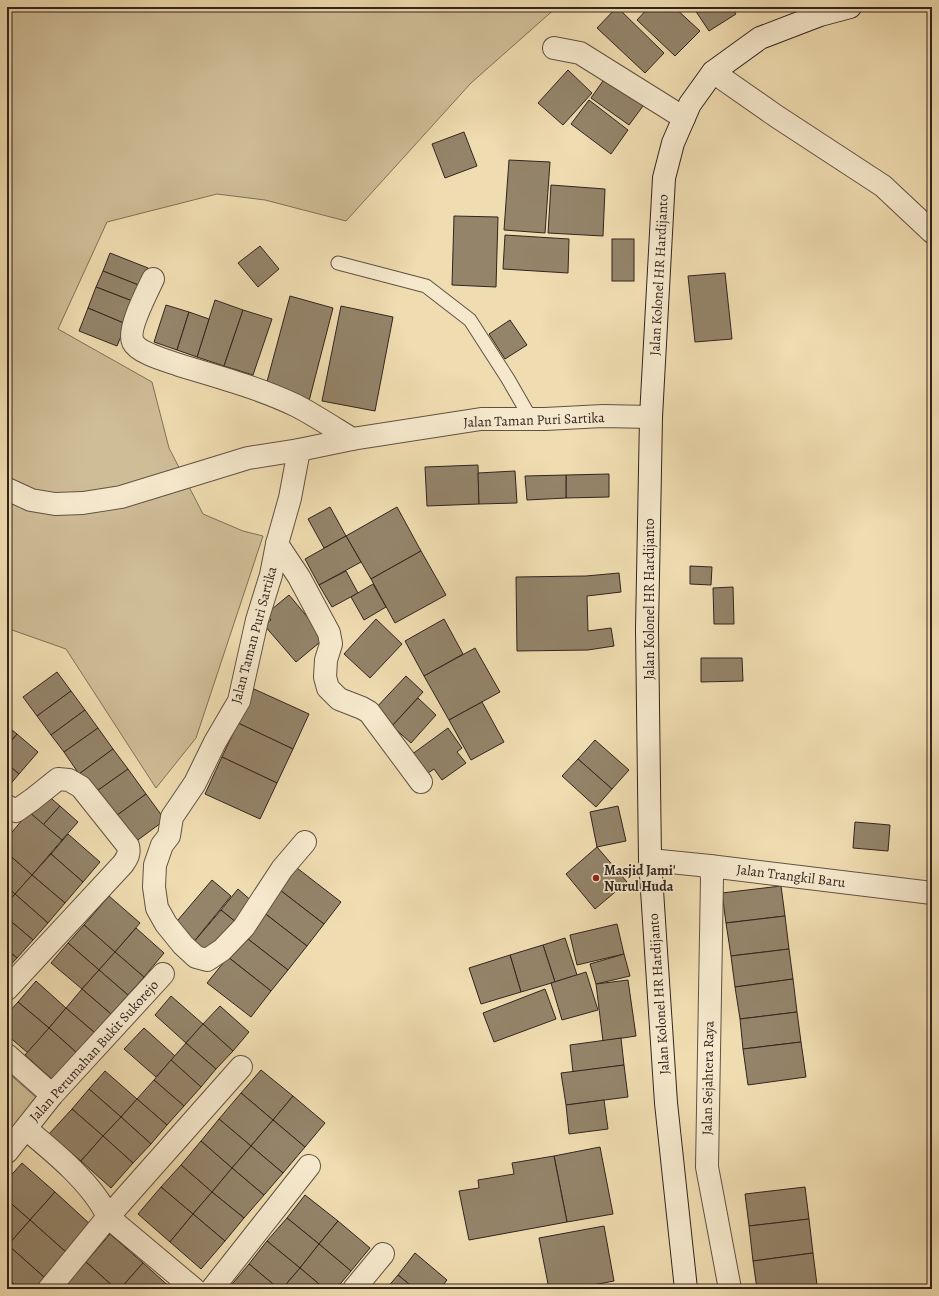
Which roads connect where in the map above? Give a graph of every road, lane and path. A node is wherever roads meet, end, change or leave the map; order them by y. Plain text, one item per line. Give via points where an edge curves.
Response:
1 (850, 7) edge
2 (554, 48) dead end
3 (713, 72) junction
4 (684, 118) junction
5 (932, 232) edge
6 (338, 263) dead end
7 (153, 279) dead end
8 (651, 417) junction
9 (531, 419) junction
10 (352, 439) junction
11 (299, 450) junction
12 (7, 489) edge
13 (277, 544) junction
14 (421, 782) dead end
15 (7, 806) edge
16 (305, 842) dead end
17 (650, 860) junction
18 (710, 866) junction
19 (932, 893) edge
20 (163, 974) dead end
21 (7, 989) edge
22 (7, 1055) edge
23 (241, 1067) dead end
24 (52, 1095) junction
25 (26, 1129) junction
26 (8, 1150) edge
27 (309, 1166) dead end
28 (108, 1217) junction
29 (384, 1254) dead end
30 (49, 1289) edge
31 (194, 1289) edge
32 (212, 1289) edge
33 (354, 1289) edge
34 (686, 1289) edge
35 (730, 1289) edge

1 - 3 street, Jalan Kolonel HR Hardijanto via 820,15 760,38
2 - 4 street via 580,53 601,64
3 - 4 street, Jalan Kolonel HR Hardijanto via 690,104
3 - 5 street via 883,186
4 - 8 street, Jalan Kolonel HR Hardijanto via 673,142 664,178
6 - 9 lane via 426,286 470,320
7 - 10 street via 131,334 133,343 145,353 221,377 296,406
8 - 9 street, Jalan Taman Puri Sartika
8 - 17 street, Jalan Kolonel HR Hardijanto via 647,629
9 - 10 street, Jalan Taman Puri Sartika via 481,419
10 - 11 street, Jalan Taman Puri Sartika
11 - 12 street, Jalan Taman Puri Sartika via 248,458 121,497 83,503 55,504 31,500
11 - 13 street, Jalan Taman Puri Sartika via 290,498
13 - 14 street, Jalan Taman Puri Sartika via 299,577 329,633 331,644 326,660 325,677 328,688 339,699 369,712
13 - 16 street, Jalan Taman Puri Sartika via 239,701 195,783 172,817 169,836 162,845 155,865 154,887 157,908 183,945 196,957 207,960 222,950 244,927 282,869
15 - 21 street via 16,811 58,779 69,780 81,787 128,846 129,851 123,864
17 - 18 street, Jalan Trangkil Baru
17 - 34 street, Jalan Kolonel HR Hardijanto via 666,1103
18 - 19 street, Jalan Trangkil Baru
18 - 35 street, Jalan Sejahtera Raya via 712,878 707,1167
20 - 24 street, Jalan Perumahan Bukit Sukorejo
22 - 24 street
23 - 28 street
24 - 25 street, Jalan Perumahan Bukit Sukorejo
25 - 26 street, Jalan Perumahan Bukit Sukorejo
25 - 28 street, Jalan Perumahan Bukit Sukorejo via 86,1184
27 - 32 street
28 - 30 street
28 - 31 street, Jalan Perumahan Bukit Sukorejo
29 - 33 street

